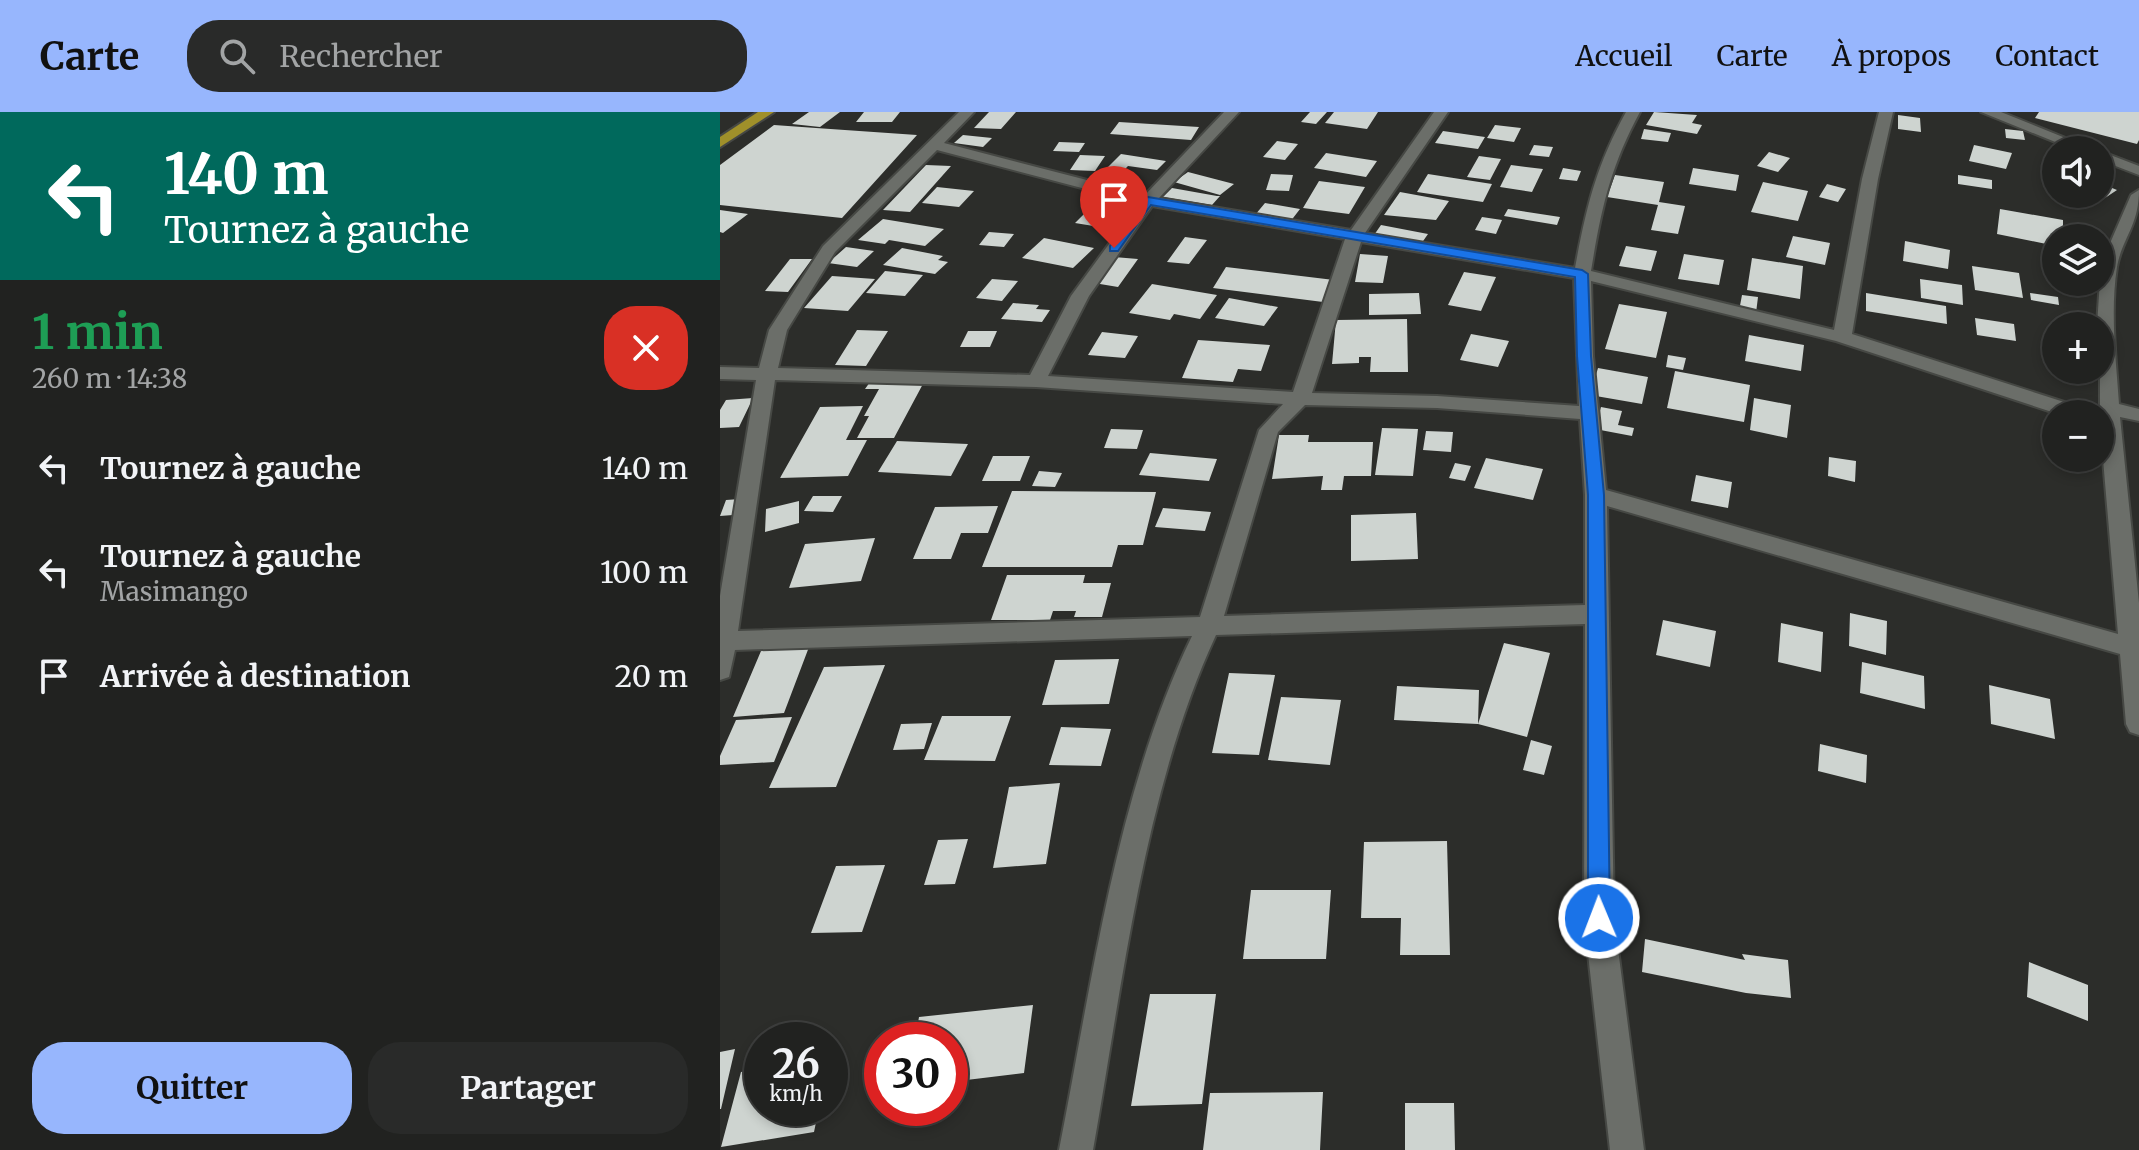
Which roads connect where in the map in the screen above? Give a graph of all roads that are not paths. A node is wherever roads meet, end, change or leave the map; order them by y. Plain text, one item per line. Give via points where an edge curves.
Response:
1 (767, 112) edge
2 (967, 112) edge
3 (1232, 112) edge
4 (1441, 112) edge
5 (1633, 112) edge
6 (1886, 112) edge
7 (1988, 112) edge
8 (2051, 136) edge
9 (720, 143) edge
10 (932, 144) junction
11 (2114, 161) edge
12 (2139, 171) edge
13 (2139, 195) edge
14 (1148, 201) junction
15 (1354, 237) junction
16 (1582, 274) junction
17 (1842, 337) junction
18 (720, 373) edge
19 (767, 373) junction
20 (1036, 381) junction
21 (1300, 399) junction
22 (2107, 400) edge
23 (2042, 402) edge
24 (1590, 413) junction
25 (2139, 415) edge
26 (2114, 417) edge
27 (2114, 472) edge
28 (1596, 495) junction
29 (1595, 614) junction
30 (1209, 625) junction
31 (726, 641) junction
32 (2136, 648) edge
33 (720, 670) edge
34 (2139, 724) edge
35 (1076, 1150) edge
36 (1627, 1150) edge

1 - 9 highway
2 - 10 street
3 - 14 street
4 - 15 street
5 - 16 street via 1595,200
6 - 17 street
7 - 8 street
10 - 14 street
10 - 19 street via 829,249 778,330
11 - 12 street
13 - 22 street via 2109,264
14 - 15 street
14 - 20 street via 1080,296
15 - 16 street
15 - 21 street
16 - 17 street
16 - 24 street
17 - 23 street
18 - 19 street
19 - 20 street
19 - 31 street
20 - 21 street
21 - 24 street
21 - 30 street via 1269,430
24 - 28 street
25 - 26 street
27 - 32 street
28 - 29 street
28 - 32 street
29 - 30 street
29 - 36 street via 1599,918
30 - 31 street
30 - 35 street via 1188,669 1137,828
31 - 33 street
32 - 34 street

